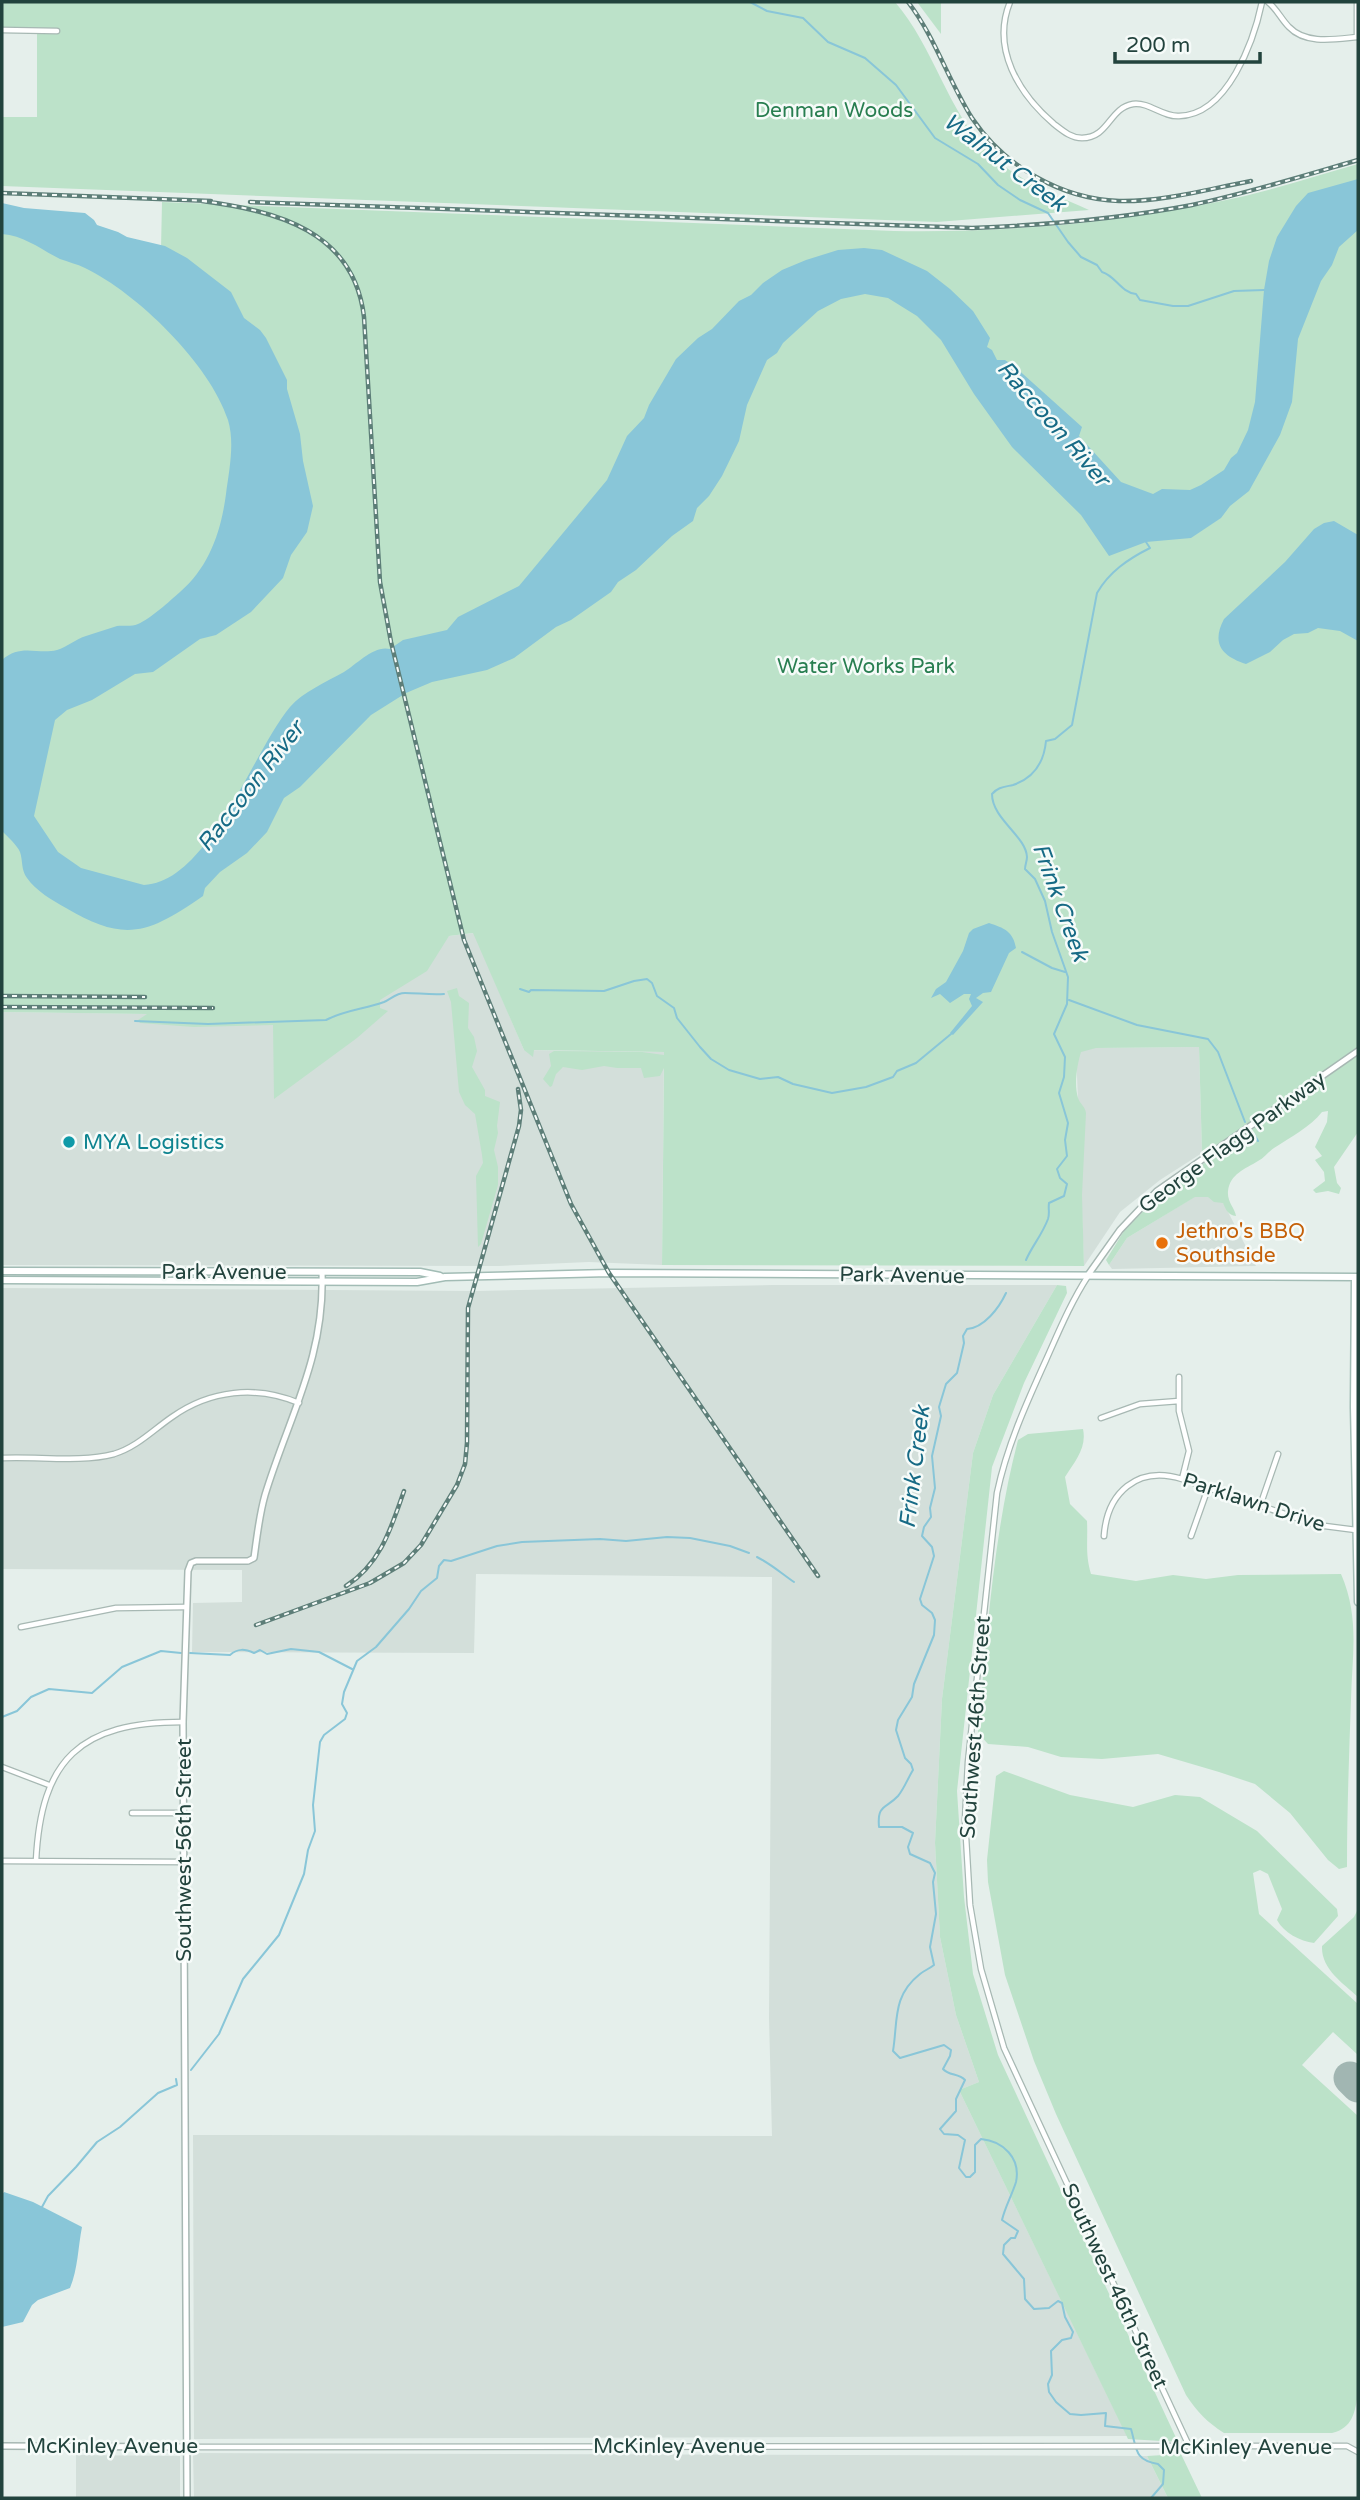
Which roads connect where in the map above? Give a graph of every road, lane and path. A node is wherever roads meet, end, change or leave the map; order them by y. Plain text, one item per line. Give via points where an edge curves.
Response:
1 (1010, 2) edge
2 (1262, 2) edge
3 (1268, 2) edge
4 (1357, 2) edge
5 (2, 30) edge
6 (57, 31) dead end
7 (1358, 37) edge
8 (1358, 1051) edge
9 (2, 1271) edge
10 (322, 1272) junction
11 (1088, 1275) junction
12 (1357, 1276) edge
13 (445, 1277) junction
14 (2, 1280) edge
15 (322, 1281) junction
16 (1179, 1377) dead end
17 (1179, 1401) junction
18 (299, 1403) junction
19 (1101, 1418) dead end
20 (1278, 1454) dead end
21 (2, 1458) edge
22 (1182, 1479) junction
23 (1208, 1488) junction
24 (1260, 1506) junction
25 (1356, 1530) junction
26 (1104, 1536) dead end
27 (1191, 1536) dead end
28 (1357, 1582) edge
29 (1358, 1602) edge
30 (186, 1607) junction
31 (21, 1627) dead end
32 (183, 1722) junction
33 (2, 1767) edge
34 (49, 1785) junction
35 (184, 1812) junction
36 (132, 1813) dead end
37 (2, 1861) edge
38 (36, 1861) junction
39 (184, 1862) junction
40 (2, 2446) edge
41 (186, 2447) junction
42 (1190, 2448) junction
43 (1357, 2451) edge
44 (187, 2498) edge

1 - 2 street via 1004,44 1016,79 1046,117 1065,133 1084,138 1100,134 1127,106 1147,105 1178,116 1195,113 1208,104 1244,59
3 - 7 street via 1298,35 1310,39
4 - 7 street
5 - 6 street
8 - 11 street, George Flagg Parkway via 1157,1191 1120,1230
9 - 10 main road, Park Avenue
10 - 13 main road, Park Avenue via 420,1272
10 - 15 street, Southwest 56th Street
11 - 12 main road, Park Avenue
11 - 13 main road, Park Avenue
11 - 42 street, Southwest 46th Street via 1018,1421 997,1493 968,1762 965,1820 970,1905 981,1969 1004,2048
12 - 25 main road
13 - 15 main road, Park Avenue via 417,1282
14 - 15 main road, Park Avenue
15 - 18 street, Southwest 56th Street via 316,1347
16 - 17 street
17 - 19 street via 1140,1404
17 - 22 street via 1189,1451
18 - 21 street via 271,1394 224,1394 189,1406 135,1444 109,1455
18 - 30 street, Southwest 56th Street via 265,1495 254,1558 191,1563
20 - 24 street
22 - 23 street, Parklawn Drive
22 - 26 street, Parklawn Drive via 1151,1476 1126,1487 1111,1504
23 - 24 street, Parklawn Drive
23 - 27 street
24 - 25 street, Parklawn Drive via 1326,1527
25 - 28 main road
28 - 29 main road
30 - 31 street via 117,1608
30 - 32 street, Southwest 56th Street
32 - 34 street via 145,1723 98,1737 70,1755
32 - 35 street, Southwest 56th Street
33 - 34 street
34 - 38 street via 38,1826
35 - 36 street
35 - 39 street, Southwest 56th Street
37 - 38 street
38 - 39 street
39 - 41 street, Southwest 56th Street
40 - 41 street, McKinley Avenue
41 - 42 street, McKinley Avenue
41 - 44 street, Southwest 56th Street
42 - 43 street, McKinley Avenue via 1347,2446

